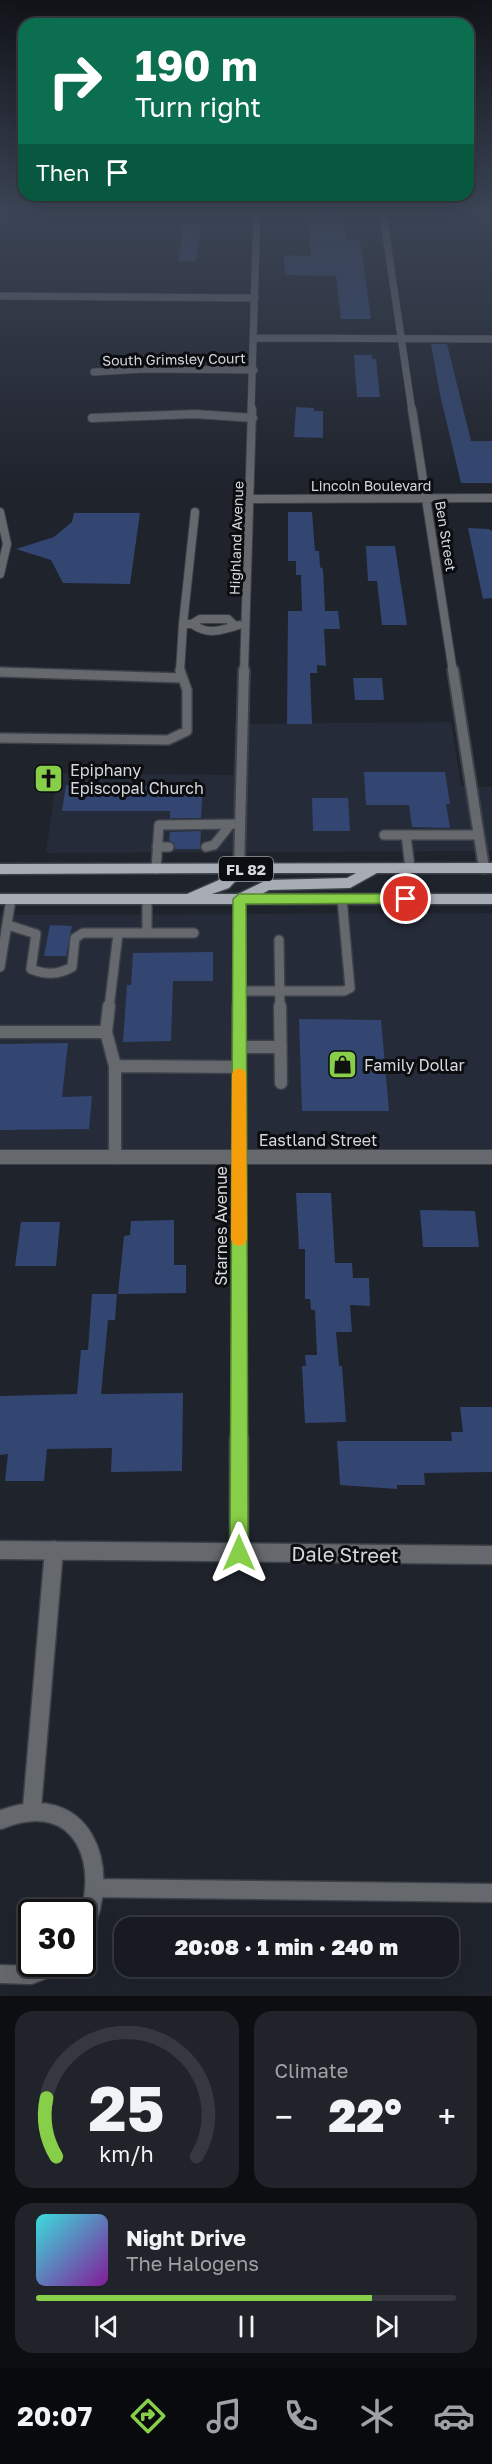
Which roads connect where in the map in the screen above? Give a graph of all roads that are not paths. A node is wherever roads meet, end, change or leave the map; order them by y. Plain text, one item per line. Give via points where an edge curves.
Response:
1 (255, 301) edge
2 (396, 301) edge
3 (255, 338) junction
4 (492, 339) edge
5 (401, 340) junction
6 (254, 370) junction
7 (94, 372) dead end
8 (92, 418) dead end
9 (253, 418) junction
10 (426, 498) junction
11 (492, 498) edge
12 (250, 499) junction
13 (0, 512) edge
14 (195, 512) dead end
15 (0, 574) edge
16 (188, 624) junction
17 (247, 626) junction
18 (0, 672) edge
19 (182, 678) junction
20 (0, 738) edge
21 (235, 825) junction
22 (384, 835) dead end
23 (406, 835) junction
24 (479, 835) junction
25 (157, 847) junction
26 (169, 847) dead end
27 (206, 847) dead end
28 (239, 868) junction
29 (410, 868) junction
30 (488, 868) edge
31 (0, 869) edge
32 (156, 869) junction
33 (373, 869) junction
34 (6, 899) edge
35 (147, 899) junction
36 (184, 899) junction
37 (239, 899) junction
38 (342, 899) junction
39 (492, 899) edge
40 (8, 925) junction
41 (147, 933) junction
42 (194, 933) dead end
43 (118, 934) junction
44 (2, 939) edge
45 (279, 940) dead end
46 (0, 968) edge
47 (239, 991) junction
48 (280, 991) junction
49 (0, 1032) edge
50 (106, 1032) junction
51 (239, 1047) junction
52 (281, 1047) junction
53 (115, 1066) junction
54 (239, 1066) junction
55 (281, 1083) dead end
56 (239, 1156) junction
57 (0, 1157) edge
58 (115, 1158) junction
59 (492, 1158) edge
60 (0, 1550) edge
61 (54, 1550) junction
62 (239, 1553) junction
63 (492, 1555) edge
64 (32, 1808) junction
65 (0, 1820) edge
66 (95, 1888) junction
67 (492, 1893) edge
68 (93, 1899) edge
69 (0, 1974) edge
70 (24, 1977) edge

1 - 3 street, Highland Avenue
2 - 5 street, Ben Street
3 - 5 street
3 - 6 street, Highland Avenue
4 - 5 street
5 - 10 street, Ben Street
6 - 7 street, South Grimsley Court
6 - 9 street, Highland Avenue
8 - 9 street via 195,414
9 - 12 street, Highland Avenue
10 - 11 street, Lincoln Boulevard
10 - 12 street, Lincoln Boulevard
10 - 24 street, Ben Street
12 - 17 street, Highland Avenue
13 - 15 lane via 7,544
14 - 16 lane
16 - 17 lane via 200,631
16 - 19 lane
17 - 21 street, Highland Avenue
18 - 19 lane
19 - 20 lane via 187,690 187,730 168,740
21 - 25 lane via 159,825
21 - 27 lane via 214,845
21 - 28 street, Highland Avenue
22 - 23 lane
23 - 24 lane
23 - 29 lane
24 - 30 street, Ben Street
25 - 26 lane
25 - 32 lane
28 - 32 main road, FL 82
28 - 33 main road, FL 82
28 - 36 main road via 224,884
29 - 30 main road, FL 82
29 - 33 main road, FL 82
31 - 32 main road, FL 82
33 - 37 main road via 350,883 267,885
34 - 35 main road, FL 82
34 - 40 lane
35 - 36 main road, FL 82
35 - 41 lane
36 - 37 main road, FL 82
37 - 38 main road, FL 82
37 - 47 street, Starnes Avenue
38 - 39 main road, FL 82
38 - 48 lane via 350,988
40 - 43 lane via 36,934 31,969 44,975 61,974 72,967 75,938 83,933
40 - 44 lane
41 - 42 lane
41 - 43 lane
43 - 50 lane
44 - 46 lane
45 - 48 lane
47 - 48 lane
47 - 51 street, Starnes Avenue
48 - 52 lane
49 - 50 lane
50 - 53 lane
51 - 52 lane
51 - 54 street, Starnes Avenue
52 - 55 lane
53 - 54 lane
53 - 58 lane
54 - 56 street, Starnes Avenue
56 - 58 street, Eastland Street
56 - 59 street, Eastland Street
56 - 62 street, Starnes Avenue
57 - 58 street, Eastland Street
60 - 61 street, Dale Street
61 - 62 street, Dale Street
61 - 64 street
62 - 63 street, Dale Street
64 - 65 street
64 - 66 street via 52,1812 70,1822 84,1839 93,1861
66 - 67 street
66 - 68 street
69 - 70 street

